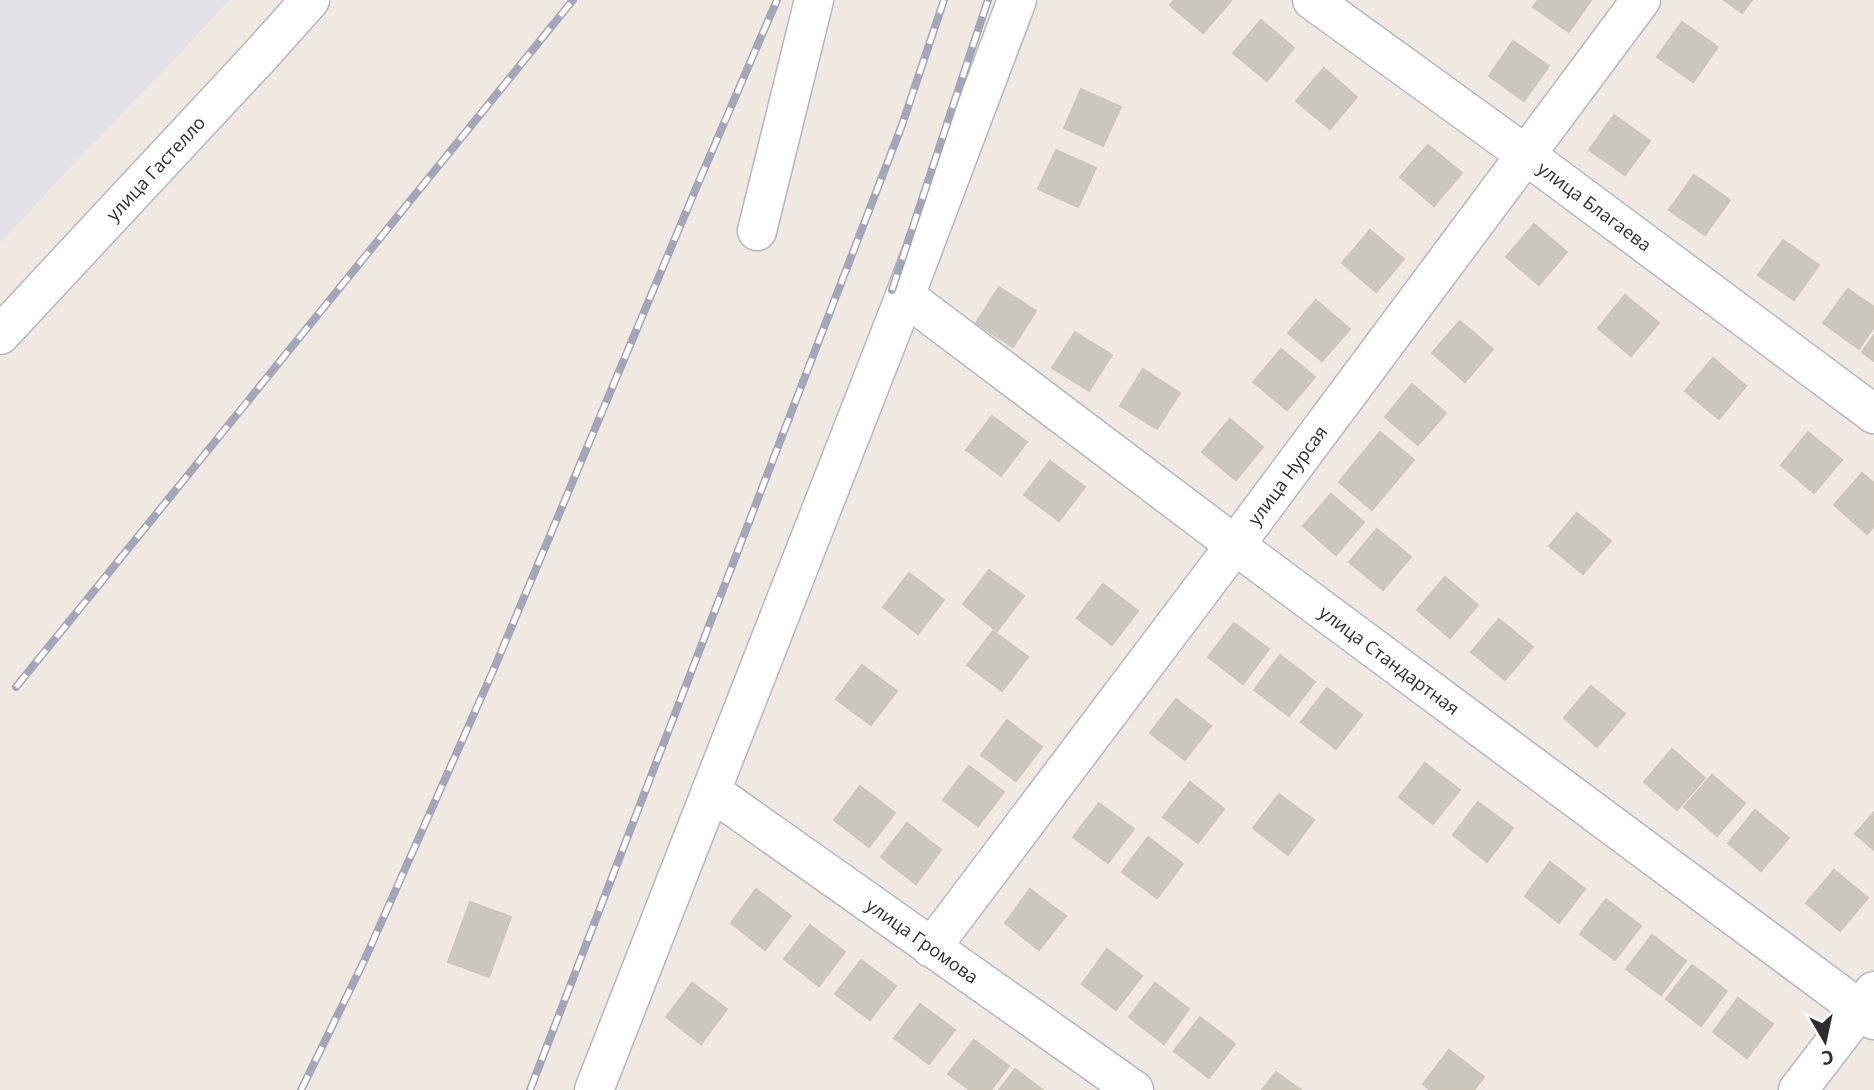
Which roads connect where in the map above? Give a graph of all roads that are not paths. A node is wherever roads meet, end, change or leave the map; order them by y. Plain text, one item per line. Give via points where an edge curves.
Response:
1 (310, 0) edge
2 (814, 0) edge
3 (1017, 0) edge
4 (1312, 0) edge
5 (1641, 0) edge
6 (1526, 155) junction
7 (757, 231) dead end
8 (905, 296) junction
9 (0, 335) edge
10 (1874, 414) edge
11 (1235, 545) junction
12 (711, 792) junction
13 (931, 948) junction
14 (1870, 1007) edge
15 (594, 1090) edge
16 (1134, 1090) edge
17 (1798, 1090) edge

1 - 9 street, улица Гастелло
2 - 7 street
3 - 8 street
4 - 6 street, улица Благаева
5 - 6 street, улица Нурсая
6 - 10 street, улица Благаева
6 - 11 street, улица Нурсая
8 - 11 street, улица Стандартная
8 - 12 street
11 - 13 street, улица Нурсая
11 - 14 street, улица Стандартная
12 - 13 street, улица Громова
12 - 15 street
13 - 16 street, улица Громова
14 - 17 street

